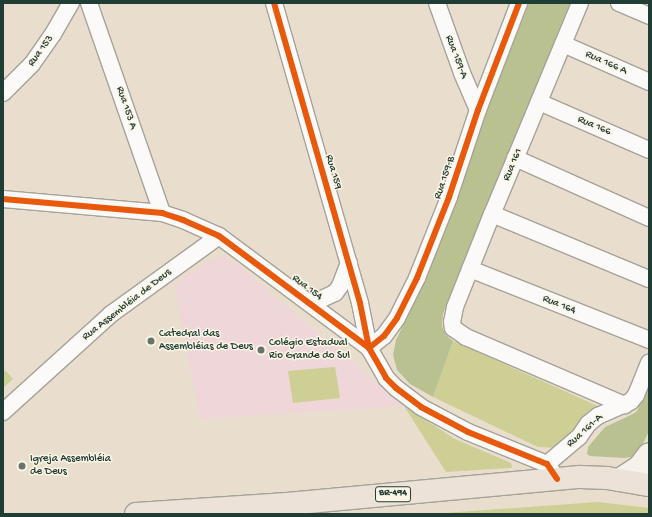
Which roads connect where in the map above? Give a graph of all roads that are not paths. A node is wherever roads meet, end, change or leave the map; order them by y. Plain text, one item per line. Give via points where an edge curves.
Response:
1 (71, 3) edge
2 (89, 3) edge
3 (274, 3) edge
4 (437, 3) edge
5 (519, 3) edge
6 (580, 3) edge
7 (619, 3) edge
8 (649, 16) edge
9 (563, 44) junction
10 (649, 82) edge
11 (3, 93) edge
12 (539, 102) junction
13 (478, 110) junction
14 (649, 150) edge
15 (515, 158) junction
16 (3, 199) edge
17 (162, 213) junction
18 (492, 214) junction
19 (649, 218) edge
20 (219, 236) junction
21 (349, 263) junction
22 (470, 269) junction
23 (649, 279) edge
24 (311, 304) junction
25 (649, 340) edge
26 (370, 348) junction
27 (649, 363) edge
28 (625, 405) junction
29 (3, 412) edge
30 (649, 454) edge
31 (552, 472) junction
32 (619, 480) junction
33 (649, 485) edge
34 (136, 514) edge

1 - 11 street, Rua 153 via 32,64
2 - 17 street, Rua 153 A
3 - 21 street, Rua 159
4 - 13 street, Rua 159-A via 462,74
5 - 13 street, Rua 159-B
6 - 9 street, Rua 161
7 - 8 street
9 - 10 street, Rua 166 A
9 - 12 street, Rua 161
12 - 14 street, Rua 166
12 - 15 street, Rua 161
13 - 26 street, Rua 159-B via 449,197 408,299 384,336
15 - 18 street, Rua 161
15 - 19 street
16 - 17 street, Rua 154
17 - 20 street, Rua 154
18 - 22 street, Rua 161
18 - 23 street
20 - 24 street, Rua 154
20 - 29 street, Rua Assembléia de Deus via 111,314
21 - 24 street via 335,293
21 - 26 street, Rua 159
22 - 25 street, Rua 164
22 - 28 street, Rua 161 via 453,315 453,328 466,337
24 - 26 street, Rua 154
26 - 31 street, Rua 154 via 386,378 421,407
27 - 28 street, Rua 161-A via 636,395
28 - 31 street, Rua 161-A via 598,416 588,424
30 - 32 street via 639,467
31 - 32 main road, BR-494
31 - 34 main road, BR-494 via 287,504
32 - 33 main road, BR-494

